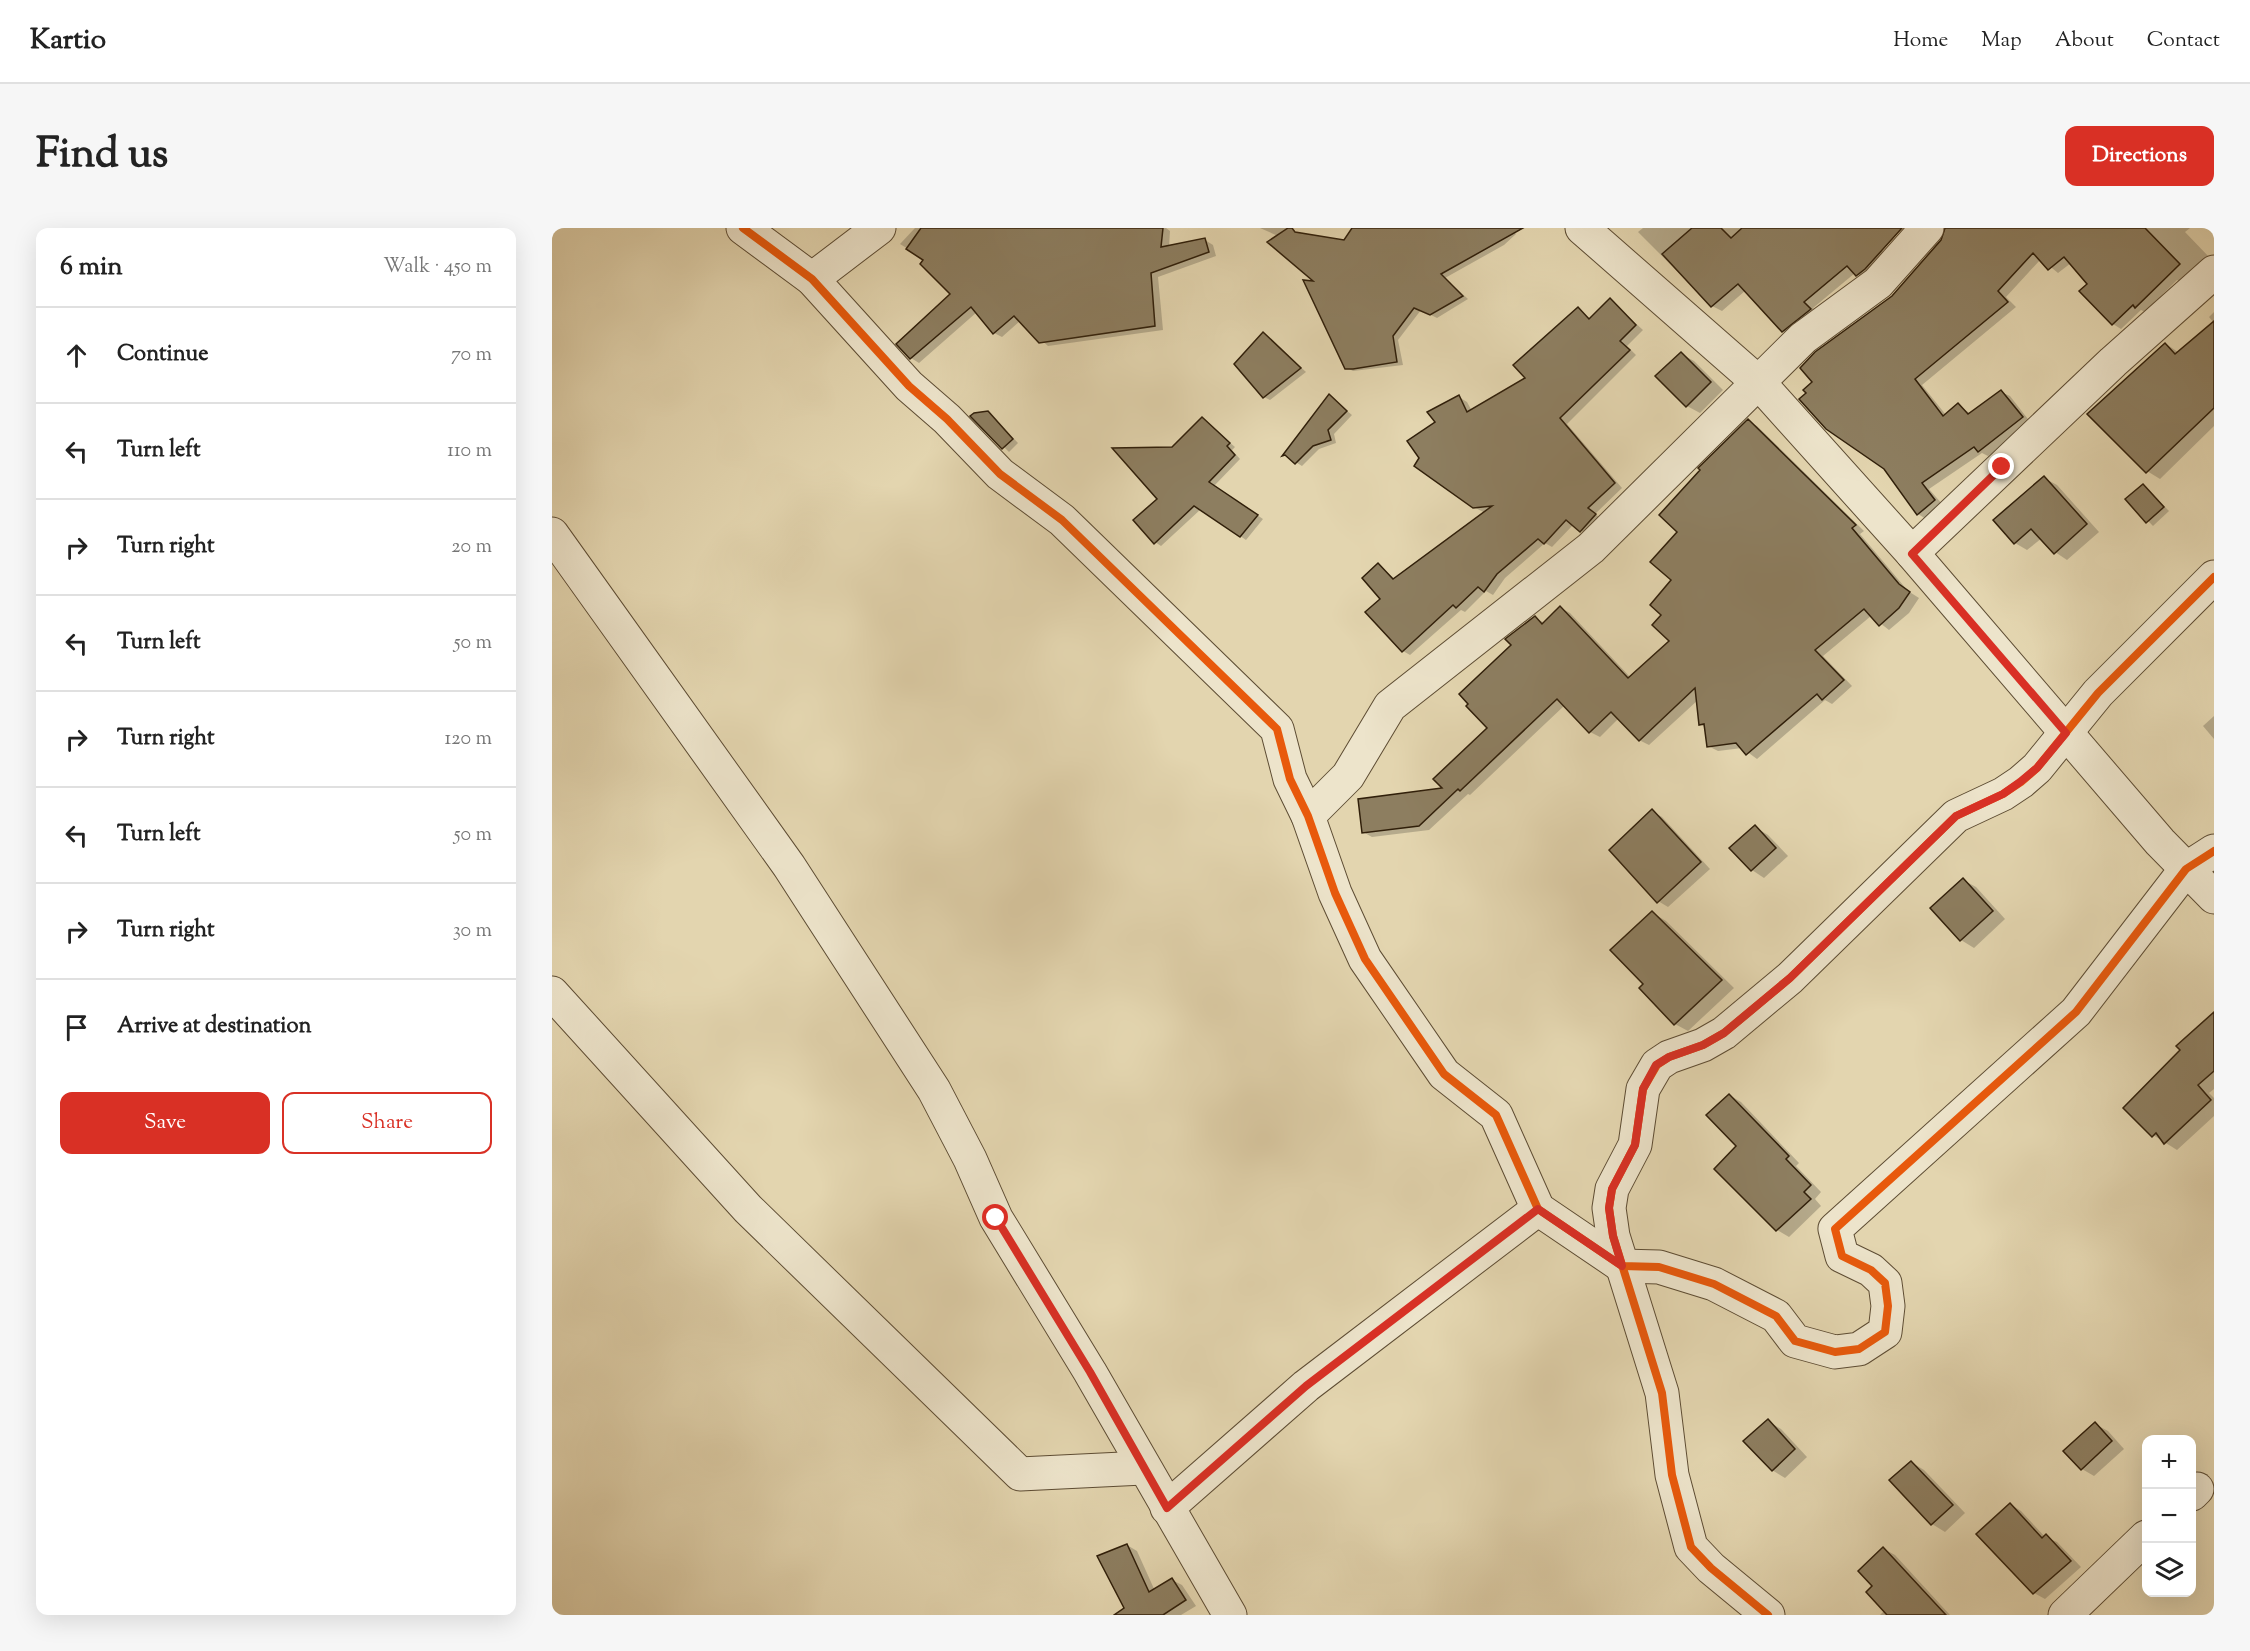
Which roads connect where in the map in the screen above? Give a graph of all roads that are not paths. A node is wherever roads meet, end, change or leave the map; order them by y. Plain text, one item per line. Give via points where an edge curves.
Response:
1 (743, 228) edge
2 (879, 228) edge
3 (1582, 228) edge
4 (1927, 228) edge
5 (2214, 272) edge
6 (812, 279) junction
7 (1760, 384) junction
8 (552, 534) edge
9 (1912, 554) junction
10 (2214, 577) edge
11 (2066, 733) junction
12 (1308, 816) junction
13 (2214, 851) edge
14 (2186, 869) junction
15 (2214, 897) edge
16 (552, 993) edge
17 (1538, 1209) junction
18 (1622, 1266) junction
19 (1143, 1468) junction
20 (1167, 1508) junction
21 (2142, 1541) edge
22 (1230, 1615) edge
23 (1768, 1615) edge
24 (2065, 1615) edge

1 - 6 street
2 - 6 street
3 - 7 street
4 - 7 street via 1878,283 1803,338
5 - 9 street via 2104,370
6 - 12 street via 909,386 1000,474 1062,520 1277,729 1290,779
7 - 9 street
7 - 12 street via 1591,548 1390,706 1348,776
8 - 19 street via 789,866 934,1090 996,1218
9 - 11 street
10 - 11 street via 2098,693
11 - 14 street
11 - 18 street via 2020,782 1956,816 1790,978 1724,1033 1656,1065 1643,1089 1635,1145 1612,1189 1609,1208
12 - 17 street via 1335,892 1365,959 1444,1074 1496,1115
13 - 14 street
14 - 15 street
14 - 18 street via 2076,1012 1835,1229 1842,1256 1871,1270 1885,1283 1885,1332 1859,1349 1835,1352 1795,1341 1776,1316 1714,1284 1659,1267
16 - 19 street via 748,1209 1020,1474
17 - 18 street
17 - 20 street via 1306,1386
18 - 23 street via 1662,1393 1672,1475 1691,1547
19 - 20 street
20 - 22 street
21 - 24 street

